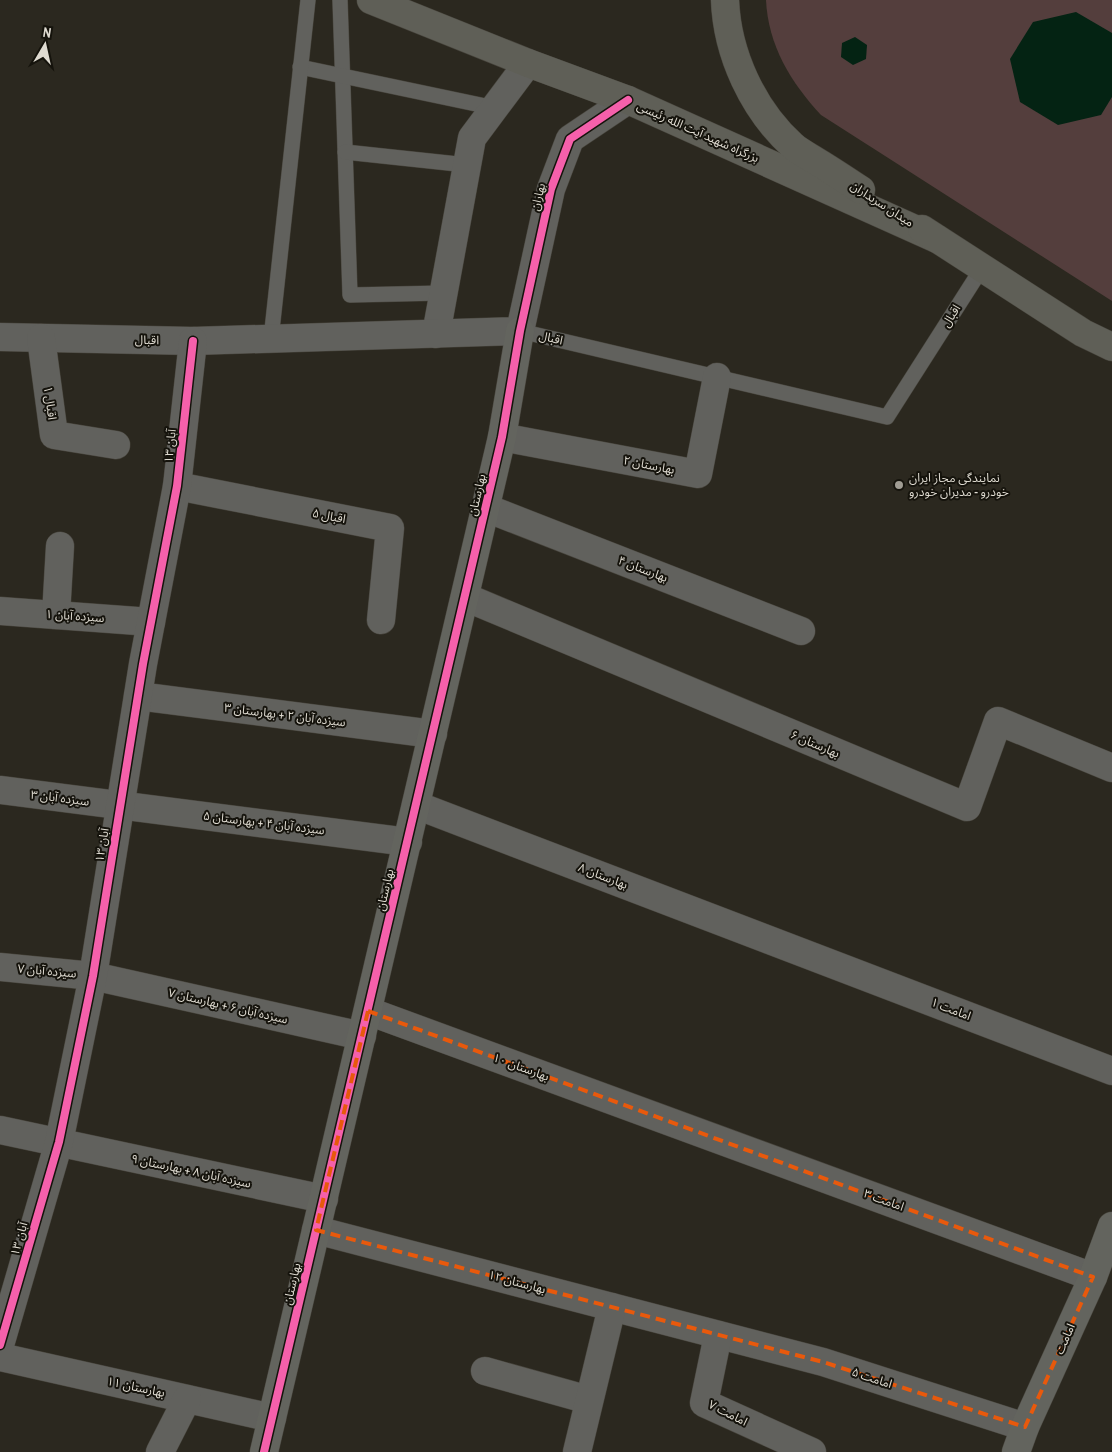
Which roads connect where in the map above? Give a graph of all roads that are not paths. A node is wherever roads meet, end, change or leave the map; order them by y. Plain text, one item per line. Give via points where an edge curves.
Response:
1 (308, 0) edge
2 (340, 0) edge
3 (371, 0) edge
4 (725, 0) edge
5 (528, 63) junction
6 (300, 67) junction
7 (343, 76) junction
8 (628, 100) junction
9 (495, 108) junction
10 (345, 152) junction
11 (467, 165) junction
12 (937, 239) junction
13 (982, 268) junction
14 (443, 292) junction
15 (520, 331) junction
16 (1083, 333) junction
17 (436, 334) junction
18 (0, 337) edge
19 (41, 338) junction
20 (271, 339) junction
21 (193, 341) junction
22 (1112, 347) edge
23 (1112, 368) edge
24 (717, 377) junction
25 (502, 437) junction
26 (116, 445) dead end
27 (177, 486) junction
28 (486, 508) junction
29 (60, 546) dead end
30 (465, 597) junction
31 (0, 611) edge
32 (56, 615) junction
33 (381, 620) dead end
34 (151, 622) junction
35 (801, 631) dead end
36 (138, 696) junction
37 (433, 734) junction
38 (1112, 768) edge
39 (0, 790) edge
40 (120, 805) junction
41 (416, 805) junction
42 (408, 842) junction
43 (790, 948) joint
44 (0, 967) edge
45 (93, 976) junction
46 (365, 1023) junction
47 (1112, 1071) edge
48 (674, 1123) joint
49 (0, 1130) edge
50 (59, 1142) junction
51 (324, 1199) junction
52 (1112, 1226) edge
53 (316, 1230) junction
54 (1093, 1277) junction
55 (612, 1307) junction
56 (718, 1335) junction
57 (0, 1345) edge
58 (0, 1357) edge
59 (485, 1371) dead end
60 (187, 1399) junction
61 (589, 1400) junction
62 (272, 1418) junction
63 (1025, 1427) junction
64 (160, 1452) edge
65 (264, 1452) edge
66 (576, 1452) edge
67 (812, 1452) edge
68 (1016, 1452) edge

1 - 6 lane
2 - 7 lane
3 - 5 highway, بزرگراه شهید آیت الله رئیسی
4 - 12 highway, میدان سربداران via 731,41 741,70 771,122 794,147
5 - 8 highway, بزرگراه شهید آیت الله رئیسی
5 - 9 street
6 - 7 lane
6 - 20 lane
7 - 9 lane
7 - 10 lane
8 - 12 highway, بزرگراه شهید آیت الله رئیسی
8 - 15 street, بهاران via 570,139 551,189
9 - 11 street via 472,138
10 - 11 lane
10 - 14 lane via 350,295
11 - 14 street
12 - 13 highway, میدان سربداران
13 - 16 highway, میدان سربداران
13 - 24 lane, اقبال via 887,417
14 - 17 street
15 - 17 street, اقبال
15 - 24 lane, اقبال
15 - 25 street, بهارستان
16 - 22 highway, میدان سربداران
16 - 23 highway
17 - 20 street, اقبال
18 - 19 street, اقبال
19 - 21 street, اقبال
19 - 26 street, اقبال ۱ via 54,435
20 - 21 street, اقبال
21 - 27 street, ۱۳ آبان
24 - 25 street, بهارستان ۲ via 698,474
25 - 28 street, بهارستان
27 - 33 street, اقبال ۵ via 390,528
27 - 34 street, ۱۳ آبان
28 - 30 street, بهارستان
28 - 35 street, بهارستان ۴
29 - 32 street
30 - 37 street, بهارستان
30 - 38 street, بهارستان ۶ via 967,807 998,721
31 - 32 street, سیزده آبان ۱
32 - 34 street, سیزده آبان ۱
34 - 36 street, ۱۳ آبان
36 - 37 street, سیزده آبان ۲ + بهارستان ۳
36 - 40 street, ۱۳ آبان
37 - 41 street, بهارستان
39 - 40 street, سیزده آبان ۳
40 - 42 street, سیزده آبان ۴ + بهارستان ۵
40 - 45 street, ۱۳ آبان
41 - 42 street, بهارستان
41 - 43 street, بهارستان ۸
42 - 46 street, بهارستان
43 - 47 street, امامت ۱
44 - 45 street, سیزده آبان ۷
45 - 46 street, سیزده آبان ۶ + بهارستان ۷
45 - 50 street, ۱۳ آبان
46 - 48 street, بهارستان ۱۰
46 - 51 street, بهارستان
48 - 54 street, امامت ۳
49 - 50 street, سیزده آبان ۸ + بهارستان ۹
50 - 51 street, سیزده آبان ۸ + بهارستان ۹
50 - 57 street, ۱۳ آبان
51 - 53 street, بهارستان
52 - 54 street, امامت
53 - 55 street, بهارستان ۱۲
53 - 62 street, بهارستان
54 - 63 street, امامت
55 - 56 street, بهارستان ۱۲
55 - 61 street
56 - 63 street, امامت ۵ via 823,1362
56 - 67 street, امامت ۷ via 704,1403
58 - 60 street, بهارستان ۱۱
59 - 61 street
60 - 62 street, بهارستان ۱۱
60 - 64 street
61 - 66 street
62 - 65 street, بهارستان
63 - 68 street, امامت

